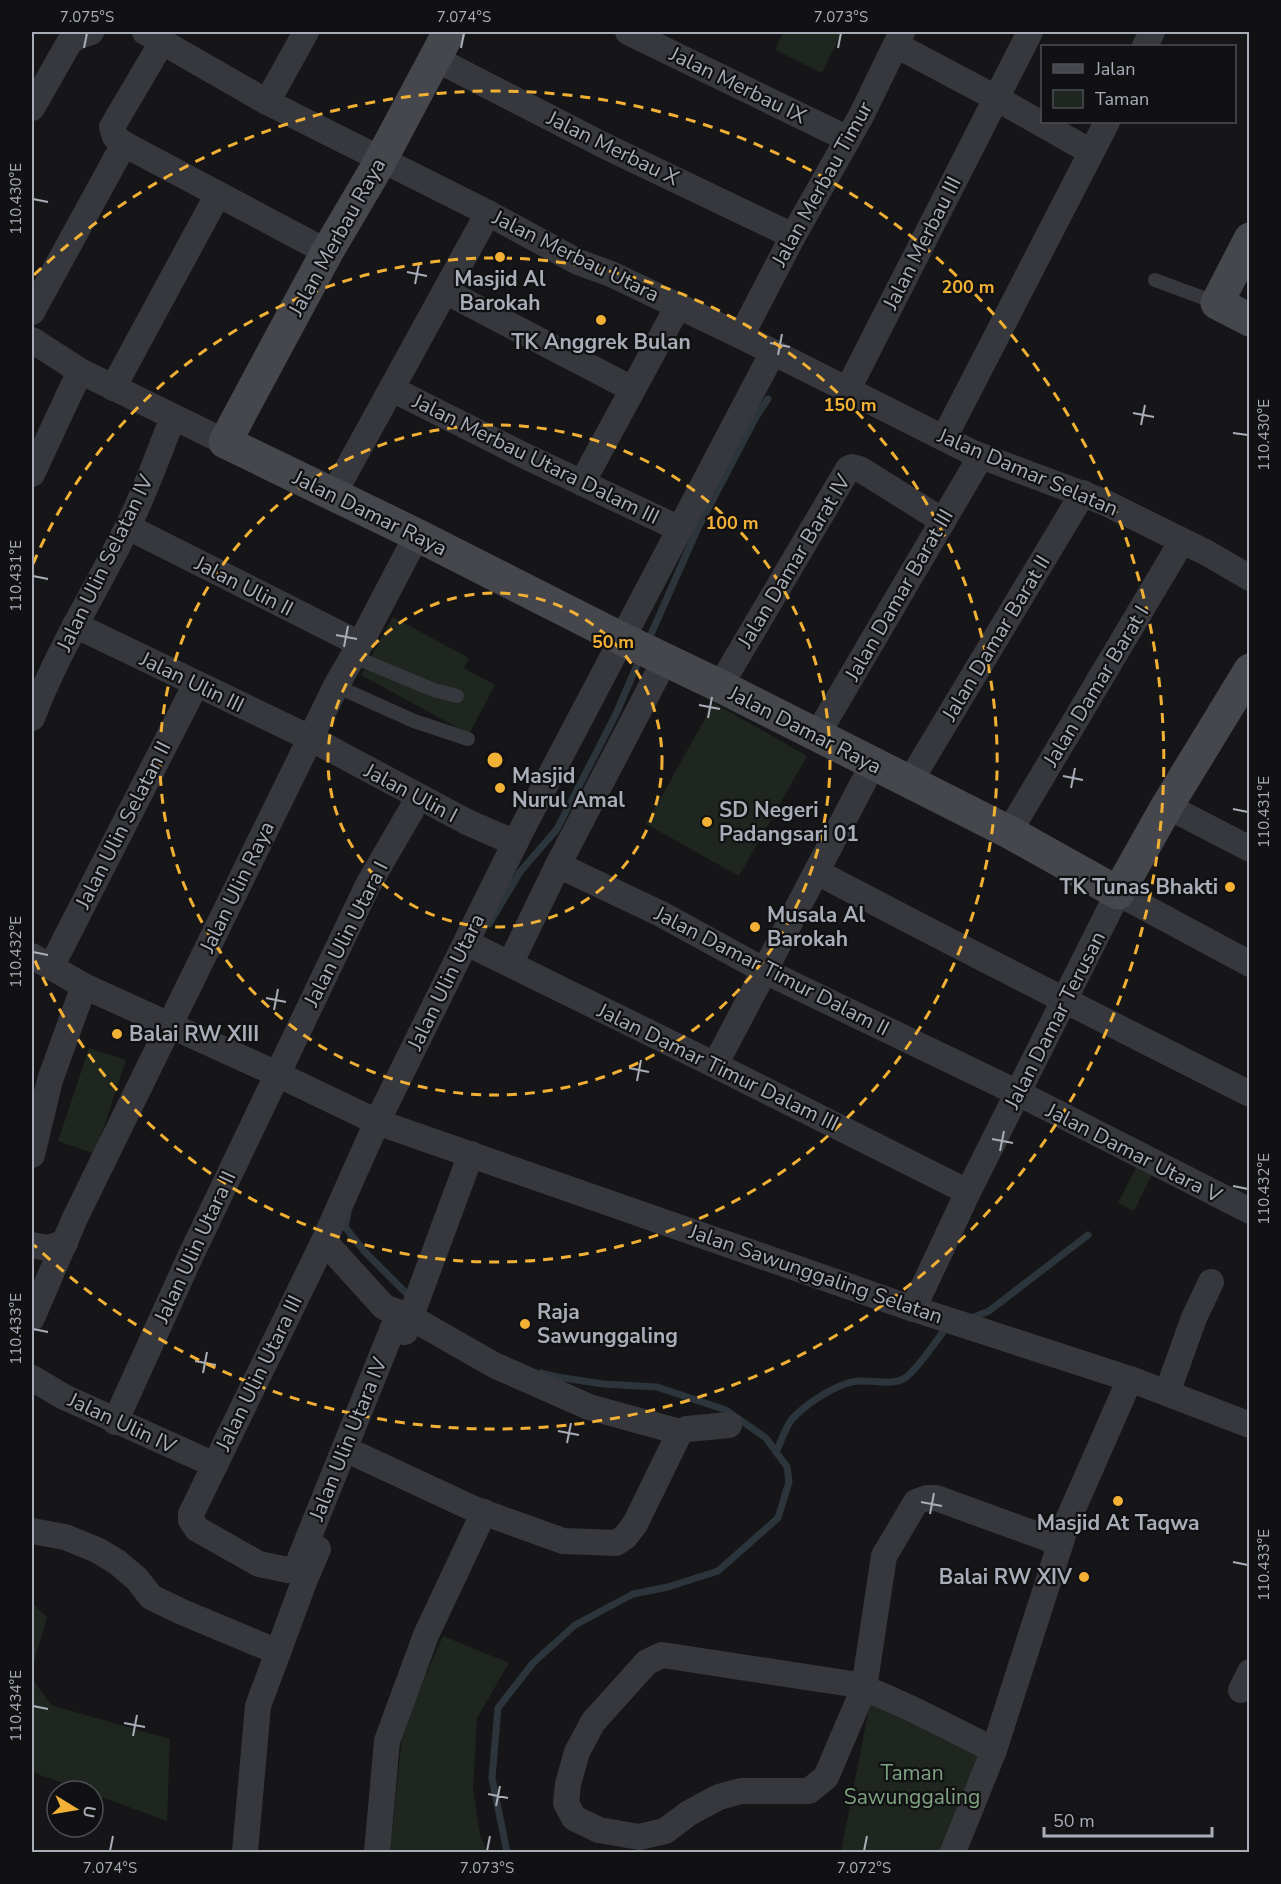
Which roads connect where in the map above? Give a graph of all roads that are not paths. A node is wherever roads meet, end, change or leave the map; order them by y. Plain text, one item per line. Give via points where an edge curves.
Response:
1 (91, 32) edge
2 (306, 32) edge
3 (628, 32) edge
4 (1030, 32) edge
5 (899, 38) edge
6 (166, 39) edge
7 (442, 45) edge
8 (996, 98) junction
9 (267, 102) junction
10 (32, 108) edge
11 (1106, 123) edge
12 (118, 136) junction
13 (848, 139) junction
14 (1091, 152) junction
15 (381, 159) junction
16 (218, 194) junction
17 (488, 213) junction
18 (793, 236) junction
19 (1250, 239) edge
20 (327, 252) junction
21 (1155, 280) dead end
22 (445, 291) junction
23 (1217, 303) junction
24 (678, 306) junction
25 (32, 312) edge
26 (1250, 320) edge
27 (741, 336) junction
28 (32, 340) edge
29 (773, 352) junction
30 (80, 371) junction
31 (113, 388) junction
32 (392, 389) junction
33 (632, 389) junction
34 (848, 389) junction
35 (173, 418) junction
36 (944, 438) junction
37 (225, 442) junction
38 (981, 456) junction
39 (32, 474) edge
40 (582, 483) junction
41 (1083, 493) junction
42 (333, 495) junction
43 (943, 521) junction
44 (128, 526) junction
45 (680, 529) junction
46 (417, 535) junction
47 (1182, 541) junction
48 (1250, 578) edge
49 (75, 625) junction
50 (356, 650) junction
51 (644, 650) junction
52 (1250, 670) edge
53 (41, 671) edge
54 (195, 684) junction
55 (336, 686) junction
56 (720, 686) junction
57 (457, 696) dead end
58 (32, 718) edge
59 (817, 735) junction
60 (310, 738) junction
61 (468, 739) dead end
62 (873, 764) junction
63 (909, 783) junction
64 (419, 797) junction
65 (1167, 806) junction
66 (1009, 832) junction
67 (515, 843) junction
68 (1250, 849) edge
69 (558, 865) junction
70 (817, 872) junction
71 (1118, 893) junction
72 (473, 946) junction
73 (41, 962) edge
74 (510, 963) junction
75 (1250, 964) edge
76 (765, 971) junction
77 (84, 986) junction
78 (1066, 1000) junction
79 (169, 1025) junction
80 (715, 1065) junction
81 (277, 1074) junction
82 (1018, 1094) junction
83 (1250, 1094) edge
84 (382, 1124) junction
85 (471, 1154) junction
86 (32, 1155) edge
87 (968, 1192) junction
88 (1250, 1211) edge
89 (324, 1240) junction
90 (64, 1243) junction
91 (32, 1245) edge
92 (1211, 1282) dead end
93 (410, 1309) junction
94 (913, 1309) junction
95 (32, 1319) edge
96 (32, 1377) edge
97 (1130, 1379) junction
98 (1167, 1393) junction
99 (115, 1422) junction
100 (729, 1425) dead end
101 (1250, 1425) edge
102 (680, 1432) junction
103 (358, 1455) junction
104 (215, 1465) junction
105 (331, 1500) junction
106 (484, 1512) junction
107 (32, 1531) edge
108 (1060, 1543) junction
109 (297, 1566) joint
110 (278, 1652) junction
111 (864, 1688) junction
112 (994, 1750) junction
113 (245, 1852) edge
114 (377, 1852) edge
115 (952, 1852) edge

1 - 10 street via 69,43
2 - 9 street
3 - 13 street, Jalan Merbau IX
4 - 8 street, Jalan Merbau III
5 - 8 street
5 - 13 street, Jalan Merbau Timur
6 - 9 street, Jalan Merbau Utara
6 - 12 street
7 - 15 street, Jalan Merbau Raya
7 - 18 street, Jalan Merbau X via 605,146
8 - 14 street
8 - 34 street, Jalan Merbau III
9 - 15 street, Jalan Merbau Utara
11 - 14 street
12 - 16 street
12 - 25 street
13 - 18 street, Jalan Merbau Timur
14 - 36 street
15 - 17 street, Jalan Merbau Utara
15 - 20 street, Jalan Merbau Raya
16 - 20 street
16 - 31 street
17 - 22 street
17 - 24 street, Jalan Merbau Utara via 578,262
18 - 27 street, Jalan Merbau Timur
19 - 23 street
20 - 37 street, Jalan Merbau Raya
21 - 23 lane
22 - 32 street
22 - 33 street
23 - 26 street
24 - 27 street, Jalan Merbau Utara
24 - 33 street
27 - 29 street, Jalan Merbau Utara
28 - 30 street
29 - 34 street, Jalan Damar Selatan
29 - 45 street
30 - 31 street
30 - 39 street
31 - 35 street
32 - 40 street, Jalan Merbau Utara Dalam III
32 - 42 street
33 - 40 street
34 - 36 street, Jalan Damar Selatan
35 - 37 street
35 - 44 street, Jalan Ulin Selatan IV
36 - 38 street, Jalan Damar Selatan
37 - 42 street, Jalan Damar Raya
38 - 41 street, Jalan Damar Selatan
38 - 43 street, Jalan Damar Barat III
40 - 45 street, Jalan Merbau Utara Dalam III
41 - 47 street, Jalan Damar Selatan
41 - 63 street, Jalan Damar Barat II
42 - 46 street, Jalan Damar Raya
43 - 56 street, Jalan Damar Barat IV via 860,469 848,469
43 - 59 street, Jalan Damar Barat III
44 - 49 street, Jalan Ulin Selatan IV
44 - 50 street, Jalan Ulin II
45 - 51 street
46 - 50 street, Jalan Ulin Raya
46 - 51 street, Jalan Damar Raya
47 - 48 street, Jalan Damar Selatan
47 - 66 street, Jalan Damar Barat I
49 - 53 street, Jalan Ulin Selatan IV
49 - 54 street, Jalan Ulin III
50 - 55 street, Jalan Ulin Raya
50 - 57 lane via 434,690
51 - 56 street, Jalan Damar Raya
51 - 67 street, Jalan Ulin Utara
51 - 69 street
52 - 65 street
53 - 58 street, Jalan Ulin Selatan IV
54 - 60 street, Jalan Ulin III
54 - 73 street, Jalan Ulin Selatan II
55 - 60 street, Jalan Ulin Raya
55 - 61 lane via 414,722
56 - 59 street, Jalan Damar Raya
59 - 62 street, Jalan Damar Raya
60 - 64 street, Jalan Ulin I
60 - 79 street, Jalan Ulin Raya
62 - 63 street, Jalan Damar Raya
62 - 70 street
63 - 66 street, Jalan Damar Raya
64 - 67 street, Jalan Ulin I
64 - 81 street, Jalan Ulin Utara I via 368,885
65 - 68 street
65 - 71 street
66 - 71 street, Jalan Damar Raya
67 - 72 street, Jalan Ulin Utara
69 - 74 street
69 - 76 street, Jalan Damar Timur Dalam II via 661,914
70 - 76 street
70 - 78 street
71 - 75 street
71 - 78 street, Jalan Damar Terusan
72 - 74 street, Jalan Damar Timur Dalam III
72 - 84 street, Jalan Ulin Utara
73 - 77 street
74 - 80 street, Jalan Damar Timur Dalam III
76 - 80 street
76 - 82 street, Jalan Damar Timur Dalam II
77 - 79 street
77 - 86 street via 50,1080
78 - 82 street, Jalan Damar Terusan
78 - 83 street
79 - 81 street
79 - 90 street, Jalan Ulin Raya
80 - 87 street, Jalan Damar Timur Dalam III
81 - 84 street
81 - 99 street, Jalan Ulin Utara II
82 - 87 street, Jalan Damar Terusan
82 - 88 street, Jalan Damar Utara V
84 - 85 street, Jalan Sawunggaling Selatan
84 - 89 street, Jalan Ulin Utara III
85 - 93 street
85 - 94 street, Jalan Sawunggaling Selatan
87 - 94 street, Jalan Damar Terusan
89 - 93 street via 384,1307
89 - 104 street, Jalan Ulin Utara III
90 - 91 street via 46,1248
90 - 95 street, Jalan Ulin Raya
92 - 98 street
93 - 102 street via 494,1365 589,1407
93 - 103 street
93 - 105 street, Jalan Ulin Utara IV
94 - 97 street, Jalan Sawunggaling Selatan
96 - 99 street, Jalan Ulin IV
97 - 98 street, Jalan Sawunggaling Selatan
97 - 108 street
98 - 101 street, Jalan Sawunggaling Selatan
99 - 104 street, Jalan Ulin IV
100 - 102 street
102 - 106 street via 635,1524 616,1543 563,1541
103 - 105 street
103 - 106 street
104 - 109 street, Jalan Ulin Utara III via 191,1514 197,1528 259,1564 288,1570
105 - 109 street, Jalan Ulin Utara IV
105 - 110 street
106 - 114 street via 426,1635 387,1741
107 - 110 street via 65,1537 96,1550 137,1579 151,1597
108 - 111 street via 936,1497 916,1502 884,1556
108 - 112 street
110 - 113 street via 258,1706
111 - 111 street via 662,1655 646,1662 593,1722 577,1752 567,1784 566,1803 574,1818 599,1830 639,1837 665,1831 709,1802 741,1791 809,1791 826,1776
111 - 112 street
112 - 115 street

